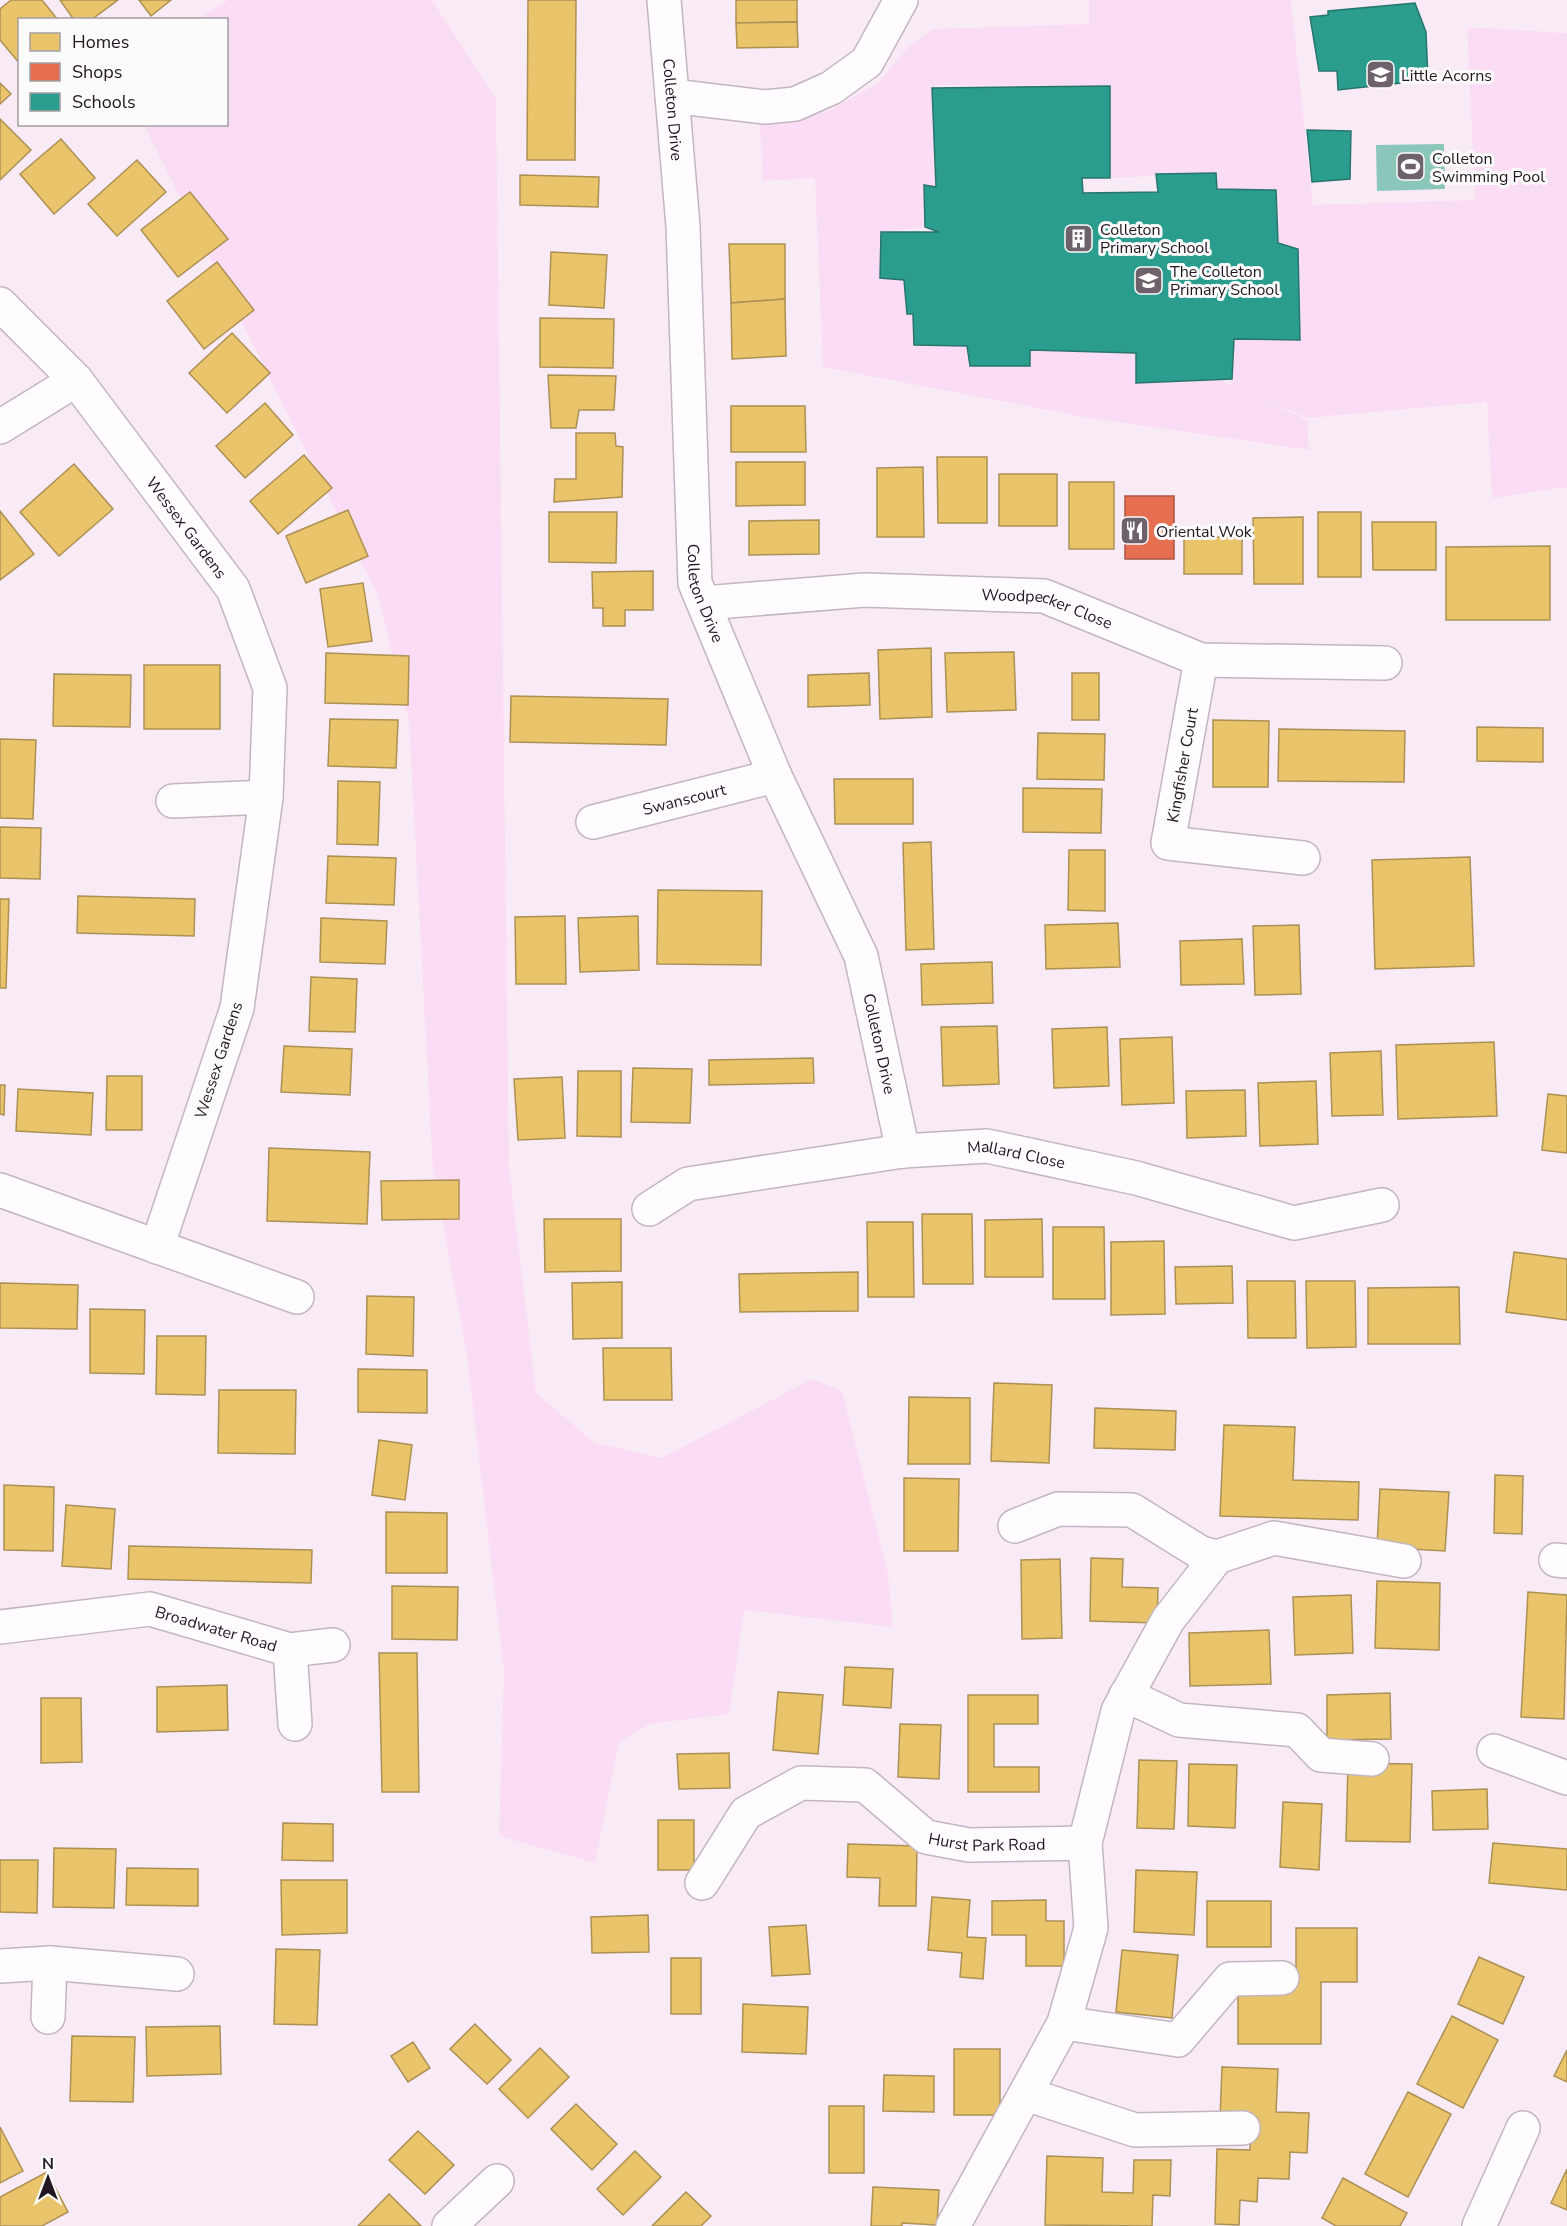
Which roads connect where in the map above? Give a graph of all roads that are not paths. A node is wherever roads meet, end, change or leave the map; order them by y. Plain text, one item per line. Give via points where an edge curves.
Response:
1 (663, 0) edge
2 (901, 0) edge
3 (672, 96) junction
4 (0, 304) edge
5 (75, 380) junction
6 (0, 427) edge
7 (704, 603) junction
8 (1201, 660) junction
9 (1385, 663) dead end
10 (775, 776) junction
11 (267, 797) junction
12 (172, 801) dead end
13 (593, 822) dead end
14 (1303, 858) dead end
15 (903, 1152) junction
16 (0, 1190) edge
17 (1382, 1205) dead end
18 (649, 1209) dead end
19 (156, 1247) junction
20 (297, 1297) dead end
21 (1016, 1526) dead end
22 (1216, 1557) junction
23 (1404, 1561) dead end
24 (0, 1626) edge
25 (333, 1645) dead end
26 (290, 1650) junction
27 (1126, 1695) junction
28 (296, 1724) dead end
29 (1494, 1751) dead end
30 (1372, 1759) dead end
31 (1567, 1778) edge
32 (1085, 1843) junction
33 (702, 1883) dead end
34 (51, 1963) junction
35 (0, 1966) edge
36 (177, 1974) dead end
37 (1282, 1978) dead end
38 (48, 2017) dead end
39 (1064, 2023) junction
40 (1026, 2094) junction
41 (1243, 2128) dead end
42 (1523, 2128) dead end
43 (497, 2181) dead end
44 (449, 2226) edge
45 (953, 2226) edge
46 (1479, 2226) edge

1 - 3 street, Colleton Drive
2 - 3 street via 867,62 831,88 795,104 765,107
3 - 7 street, Colleton Drive via 683,226 695,583
4 - 5 street, Wessex Gardens
5 - 6 street
5 - 11 street, Wessex Gardens via 233,590 270,688
7 - 8 street, Woodpecker Close via 865,590 1044,596
7 - 10 street, Colleton Drive
8 - 9 street, Woodpecker Close
8 - 14 street, Kingfisher Court via 1168,843
10 - 13 street, Swanscourt
10 - 15 street, Colleton Drive via 861,956
11 - 12 street
11 - 19 street, Wessex Gardens via 237,1008
15 - 17 street, Mallard Close via 987,1146 1136,1178 1294,1223
15 - 18 street, Mallard Close via 687,1184
16 - 19 street
19 - 20 street
21 - 22 street via 1058,1509 1132,1510 1201,1553
22 - 23 street via 1275,1538
22 - 27 street via 1168,1620
24 - 26 street, Broadwater Road via 150,1609
25 - 26 street, Broadwater Road
26 - 28 street, Broadwater Road
27 - 30 street via 1179,1720 1297,1730 1322,1755
27 - 32 street via 1118,1711
29 - 31 street
32 - 33 street, Hurst Park Road via 969,1845 926,1837 865,1785 801,1783 746,1813
32 - 39 street via 1091,1928
34 - 35 street
34 - 36 street
34 - 38 street
37 - 39 street via 1230,1979 1178,2040
39 - 40 street
40 - 41 street via 1135,2130
40 - 45 street
42 - 46 street
43 - 44 street

